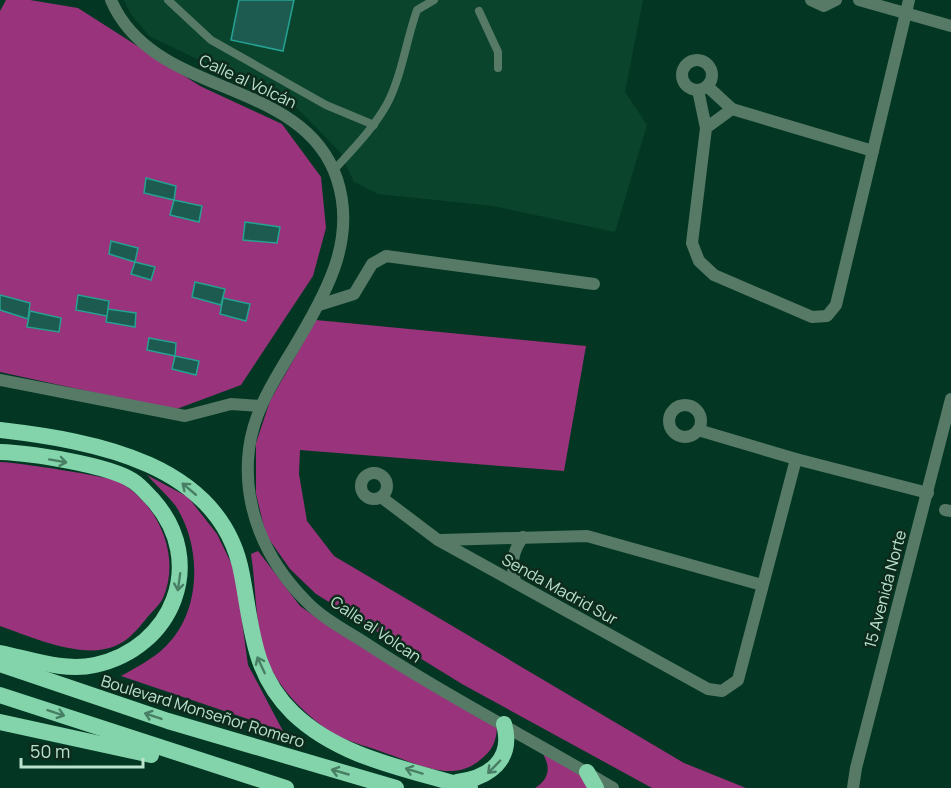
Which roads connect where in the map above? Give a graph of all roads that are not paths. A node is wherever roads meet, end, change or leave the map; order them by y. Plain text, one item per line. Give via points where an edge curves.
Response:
1 (111, 0) edge
2 (168, 0) edge
3 (434, 0) edge
4 (812, 0) edge
5 (836, 0) edge
6 (859, 0) edge
7 (909, 0) edge
8 (479, 11) dead end
9 (906, 14) junction
10 (951, 26) edge
11 (498, 68) dead end
12 (732, 109) junction
13 (374, 125) junction
14 (706, 128) junction
15 (873, 151) junction
16 (334, 170) junction
17 (594, 284) dead end
18 (319, 305) junction
19 (0, 380) edge
20 (951, 399) edge
21 (260, 406) junction
22 (0, 430) edge
23 (698, 430) dead end
24 (0, 452) edge
25 (796, 459) junction
26 (928, 494) junction
27 (381, 496) dead end
28 (523, 537) junction
29 (438, 540) junction
30 (515, 582) junction
31 (762, 585) junction
32 (0, 653) edge
33 (0, 664) edge
34 (0, 695) edge
35 (0, 722) edge
36 (504, 724) junction
37 (587, 772) junction
38 (239, 774) junction
39 (452, 782) junction
40 (286, 788) edge
41 (396, 788) edge
42 (470, 788) edge
43 (596, 788) edge
44 (613, 788) edge
45 (854, 788) edge

1 - 16 street, Calle al Volcán via 130,30 149,48 180,68 287,116 318,144
2 - 13 lane via 211,40 326,105
3 - 13 lane via 417,10 398,78
4 - 5 street via 824,6
6 - 9 street
7 - 9 street
8 - 11 lane via 498,52
9 - 10 street
9 - 15 street
12 - 14 street
12 - 14 street via 703,88
12 - 15 street
13 - 16 lane
14 - 15 street via 692,243 699,261 714,275 812,317 827,316 836,305
16 - 18 street, Calle al Volcán via 343,200 343,240
17 - 18 street via 386,256 372,264 354,294
18 - 21 street, Calle al Volcán
19 - 21 street via 185,416 231,404
20 - 26 street, 15 Avenida Norte
21 - 36 street, Calle al Volcan via 249,447 250,495 264,544 286,577 306,602 324,616 412,674
39 -> 22 highway via 349,751 318,735 291,711 257,659 242,572 230,539 217,519 185,486 144,460
23 - 25 street
24 -> 32 highway via 101,469 135,482 172,527 180,570 175,601 167,616 140,645 123,655 94,665 68,667
25 - 26 street
25 - 31 street
26 - 45 street, 15 Avenida Norte
27 - 29 street, Senda Madrid Sur
28 - 29 street
28 - 30 street via 513,552
28 - 31 street via 587,536
29 - 30 street, Senda Madrid Sur
30 - 31 street, Senda Madrid Sur via 708,688 722,691 738,680
41 -> 33 highway, Boulevard Monseñor Romero via 168,721
34 -> 38 highway
35 - 38 highway
36 - 37 street, Calle al Volcan
36 -> 39 highway via 507,743 495,769 478,778
37 - 43 highway
37 - 44 street, Calle al Volcan
38 - 40 highway
39 - 42 highway

